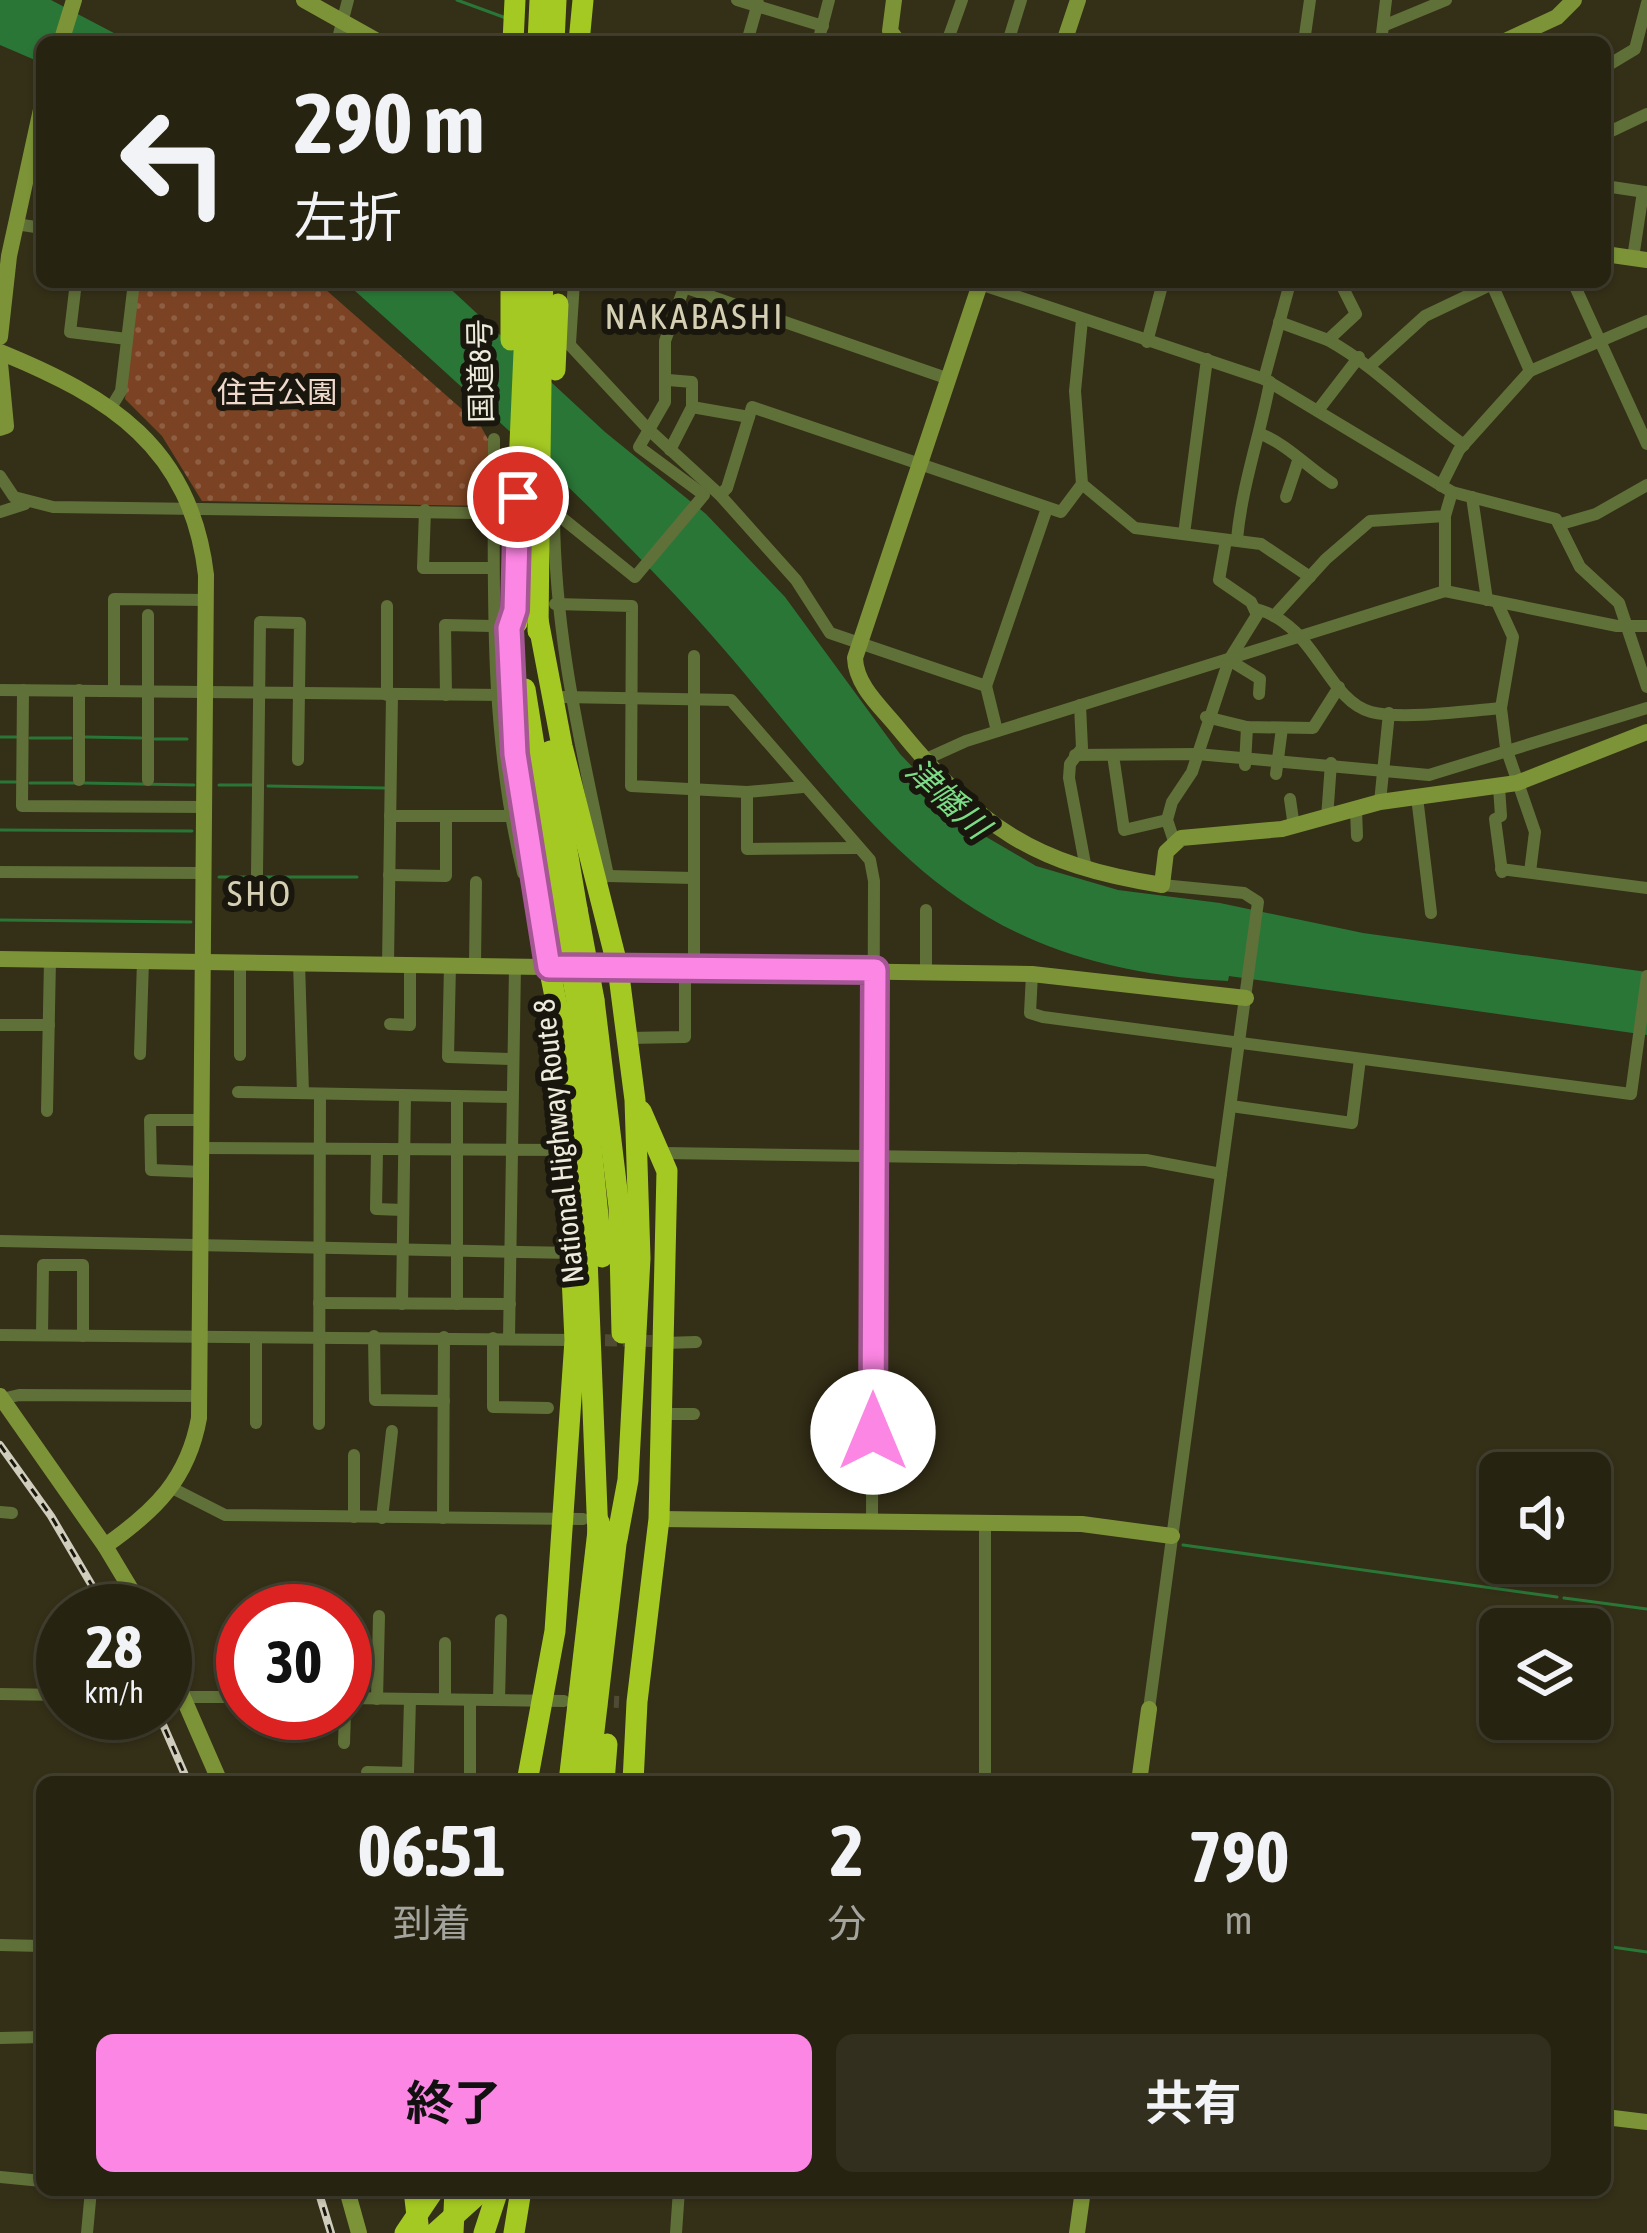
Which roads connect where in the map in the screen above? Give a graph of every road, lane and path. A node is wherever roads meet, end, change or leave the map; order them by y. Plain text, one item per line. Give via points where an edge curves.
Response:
1 (74, 0) edge
2 (304, 0) edge
3 (348, 0) edge
4 (515, 0) edge
5 (540, 0) edge
6 (556, 0) edge
7 (583, 0) edge
8 (737, 0) edge
9 (830, 0) edge
10 (895, 0) edge
11 (962, 0) edge
12 (1022, 0) edge
13 (1078, 0) edge
14 (1310, 0) edge
15 (1386, 0) edge
16 (1446, 0) edge
17 (1574, 0) edge
18 (758, 3) edge
19 (1647, 3) edge
20 (341, 22) junction
21 (823, 26) junction
22 (1383, 26) junction
23 (63, 36) edge
24 (338, 36) edge
25 (368, 36) edge
26 (513, 36) edge
27 (538, 36) edge
28 (554, 36) edge
29 (580, 36) edge
30 (749, 36) edge
31 (820, 36) edge
32 (894, 36) edge
33 (949, 36) edge
34 (1010, 36) edge
35 (1066, 36) edge
36 (1305, 36) edge
37 (1382, 36) edge
38 (1516, 36) edge
39 (1611, 64) edge
40 (1647, 114) edge
41 (1611, 131) edge
42 (36, 132) edge
43 (1611, 188) edge
44 (1645, 192) edge
45 (16, 224) junction
46 (36, 227) edge
47 (1640, 259) edge
48 (75, 288) edge
49 (133, 288) edge
50 (508, 288) edge
51 (514, 288) edge
52 (527, 288) edge
53 (574, 288) edge
54 (684, 288) edge
55 (696, 288) edge
56 (976, 288) edge
57 (992, 288) edge
58 (1160, 288) edge
59 (1288, 288) edge
60 (1343, 288) edge
61 (1482, 288) edge
62 (1492, 288) edge
63 (1576, 288) edge
64 (553, 297) edge
65 (1082, 320) junction
66 (1647, 321) edge
67 (1279, 322) junction
68 (0, 337) edge
69 (1599, 338) junction
70 (127, 339) junction
71 (1328, 340) junction
72 (1147, 342) junction
73 (571, 343) junction
74 (0, 352) edge
75 (1207, 358) junction
76 (1365, 360) junction
77 (0, 363) edge
78 (1530, 370) junction
79 (949, 379) junction
80 (668, 380) junction
81 (1267, 381) junction
82 (112, 406) junction
83 (692, 407) junction
84 (1319, 409) junction
85 (749, 417) junction
86 (0, 428) edge
87 (648, 429) junction
88 (1261, 434) junction
89 (494, 439) dead end
90 (1647, 444) edge
91 (1464, 446) junction
92 (670, 450) junction
93 (1298, 461) junction
94 (530, 465) junction
95 (919, 465) junction
96 (0, 476) edge
97 (1332, 483) dead end
98 (1082, 484) junction
99 (1647, 485) edge
100 (1447, 489) junction
101 (720, 495) junction
102 (1286, 497) dead end
103 (1472, 497) junction
104 (25, 504) junction
105 (189, 507) junction
106 (1047, 508) junction
107 (425, 509) junction
108 (0, 512) edge
109 (494, 512) junction
110 (554, 515) junction
111 (1445, 516) junction
112 (1561, 524) junction
113 (1184, 534) junction
114 (527, 535) junction
115 (1232, 540) junction
116 (492, 568) junction
117 (1310, 577) junction
118 (1445, 591) junction
119 (207, 600) junction
120 (1492, 601) junction
121 (386, 606) dead end
122 (1256, 609) junction
123 (515, 610) junction
124 (546, 612) junction
125 (148, 615) dead end
126 (1274, 616) junction
127 (492, 626) junction
128 (1628, 626) junction
129 (1647, 626) edge
130 (1304, 636) junction
131 (858, 641) junction
132 (694, 656) dead end
133 (1229, 660) junction
134 (986, 686) junction
135 (1647, 687) edge
136 (1339, 688) junction
137 (0, 690) edge
138 (23, 690) junction
139 (79, 691) junction
140 (114, 691) junction
141 (149, 691) junction
142 (207, 691) junction
143 (259, 692) junction
144 (299, 693) junction
145 (1259, 694) dead end
146 (389, 695) junction
147 (446, 695) junction
148 (500, 695) junction
149 (565, 697) junction
150 (632, 697) junction
151 (694, 698) junction
152 (1080, 705) junction
153 (1501, 708) junction
154 (1647, 708) edge
155 (1389, 713) junction
156 (1206, 717) junction
157 (1247, 728) junction
158 (1282, 728) junction
159 (997, 731) junction
160 (1647, 732) edge
161 (1506, 748) junction
162 (1112, 754) junction
163 (1197, 754) junction
164 (1075, 755) junction
165 (298, 760) dead end
166 (924, 760) junction
167 (1245, 761) junction
168 (1331, 763) junction
169 (1278, 766) junction
170 (1383, 768) junction
171 (79, 780) dead end
172 (148, 780) dead end
173 (1508, 785) junction
174 (803, 787) junction
175 (693, 789) junction
176 (747, 792) junction
177 (1418, 797) junction
178 (1290, 799) dead end
179 (1380, 802) junction
180 (205, 807) junction
181 (1356, 809) junction
182 (390, 816) junction
183 (509, 816) junction
184 (446, 817) junction
185 (1327, 818) junction
186 (1167, 820) junction
187 (1294, 826) junction
188 (1357, 836) dead end
189 (1174, 841) junction
190 (858, 848) junction
191 (1085, 869) junction
192 (0, 872) edge
193 (1530, 872) junction
194 (204, 873) junction
195 (257, 874) dead end
196 (389, 875) junction
197 (603, 877) junction
198 (693, 878) junction
199 (476, 882) dead end
200 (1162, 885) junction
201 (1647, 888) edge
202 (535, 898) junction
203 (926, 910) dead end
204 (1431, 913) dead end
205 (570, 918) junction
206 (0, 959) edge
207 (50, 960) junction
208 (143, 961) junction
209 (206, 961) junction
210 (240, 962) junction
211 (299, 962) junction
212 (388, 964) junction
213 (410, 964) junction
214 (450, 965) junction
215 (475, 965) junction
216 (515, 966) junction
217 (549, 967) junction
218 (618, 968) junction
219 (690, 969) junction
220 (875, 970) junction
221 (926, 971) junction
222 (1032, 974) junction
223 (1647, 976) edge
224 (1247, 989) junction
225 (576, 1004) junction
226 (389, 1024) dead end
227 (0, 1025) edge
228 (49, 1025) junction
229 (627, 1038) junction
230 (1240, 1043) junction
231 (140, 1054) dead end
232 (240, 1055) dead end
233 (513, 1059) junction
234 (1360, 1059) junction
235 (238, 1092) dead end
236 (303, 1093) junction
237 (320, 1095) junction
238 (405, 1096) junction
239 (457, 1096) junction
240 (512, 1097) junction
241 (635, 1100) junction
242 (1231, 1106) junction
243 (46, 1111) dead end
244 (203, 1120) junction
245 (203, 1148) junction
246 (320, 1149) junction
247 (457, 1149) junction
248 (512, 1149) junction
249 (377, 1150) junction
250 (404, 1150) junction
251 (566, 1150) junction
252 (663, 1153) junction
253 (875, 1156) junction
254 (203, 1172) junction
255 (1221, 1174) junction
256 (403, 1210) junction
257 (0, 1241) edge
258 (202, 1244) junction
259 (320, 1249) junction
260 (403, 1250) junction
261 (457, 1251) junction
262 (511, 1252) junction
263 (573, 1253) junction
264 (320, 1303) junction
265 (402, 1304) junction
266 (457, 1304) junction
267 (510, 1304) junction
268 (0, 1335) edge
269 (42, 1335) junction
270 (83, 1336) junction
271 (319, 1336) junction
272 (374, 1336) junction
273 (201, 1337) junction
274 (444, 1337) junction
275 (256, 1338) junction
276 (494, 1338) junction
277 (509, 1338) junction
278 (577, 1340) junction
279 (660, 1341) junction
280 (696, 1342) dead end
281 (200, 1396) junction
282 (1, 1398) edge
283 (444, 1401) junction
284 (548, 1408) dead end
285 (662, 1414) junction
286 (694, 1414) dead end
287 (256, 1423) dead end
288 (319, 1424) dead end
289 (392, 1430) dead end
290 (354, 1455) dead end
291 (172, 1488) junction
292 (353, 1517) junction
293 (382, 1517) junction
294 (443, 1518) junction
295 (650, 1519) junction
296 (872, 1522) junction
297 (985, 1523) junction
298 (590, 1528) junction
299 (1172, 1536) junction
300 (105, 1546) junction
301 (128, 1584) edge
302 (602, 1600) junction
303 (380, 1616) dead end
304 (501, 1620) dead end
305 (446, 1643) dead end
306 (0, 1694) edge
307 (36, 1695) edge
308 (372, 1699) edge
309 (377, 1699) junction
310 (410, 1699) junction
311 (445, 1700) junction
312 (470, 1700) junction
313 (499, 1700) junction
314 (556, 1701) junction
315 (1149, 1709) joint
316 (192, 1716) edge
317 (344, 1740) edge
318 (344, 1743) dead end
319 (367, 1772) dead end
320 (217, 1776) edge
321 (470, 1776) edge
322 (529, 1776) edge
323 (558, 1776) edge
324 (570, 1776) edge
325 (588, 1776) edge
326 (605, 1776) edge
327 (633, 1776) edge
328 (985, 1776) edge
329 (1140, 1776) edge
330 (0, 1946) edge
331 (36, 1946) edge
332 (36, 2037) edge
333 (0, 2038) edge
334 (1611, 2118) edge
335 (1647, 2122) edge
336 (0, 2177) edge
337 (36, 2180) edge
338 (90, 2196) edge
339 (349, 2196) edge
340 (411, 2196) edge
341 (413, 2196) edge
342 (438, 2196) edge
343 (441, 2196) edge
344 (443, 2196) edge
345 (445, 2196) edge
346 (477, 2196) edge
347 (496, 2196) edge
348 (507, 2196) edge
349 (520, 2196) edge
350 (679, 2196) edge
351 (1082, 2196) edge
352 (87, 2233) edge
353 (359, 2233) edge
354 (403, 2233) edge
355 (419, 2233) edge
356 (437, 2233) edge
357 (453, 2233) edge
358 (484, 2233) edge
359 (499, 2233) edge
360 (514, 2233) edge
361 (676, 2233) edge
362 (1077, 2233) edge

1 - 23 street
2 - 20 street
3 - 20 street
4 - 26 highway
5 - 27 highway
6 - 28 highway
7 - 29 highway
8 - 18 street
9 - 21 street
10 - 32 street
11 - 33 street
12 - 34 street
13 - 35 street
14 - 36 street
15 - 22 street
16 - 22 street
17 - 38 street
18 - 21 street
18 - 30 street
19 - 39 street via 1634,49
20 - 24 street
20 - 25 street
21 - 31 street
22 - 37 street
40 - 41 street
42 - 45 street
43 - 44 street
44 - 47 street
45 - 46 street
45 - 68 street
48 - 70 street via 70,332
49 - 70 street
50 - 94 highway, 国道8号, bridge via 511,427
51 - 73 street
52 - 94 highway, National Highway Route 8, bridge
53 - 73 street
54 - 80 street via 665,341
55 - 79 street
56 - 79 street
57 - 65 street
58 - 72 street
59 - 67 street
60 - 71 street via 1356,314
61 - 76 street
62 - 78 street
63 - 69 street
64 - 94 highway, National Highway Route 8, bridge
65 - 72 street
65 - 98 street via 1075,391
66 - 69 street
67 - 71 street
67 - 81 street
69 - 78 street
69 - 90 street
70 - 82 street
71 - 76 street
72 - 75 street
73 - 87 street
74 - 82 street
75 - 81 street
75 - 113 street
76 - 84 street
76 - 91 street
77 - 86 street
78 - 91 street
79 - 95 street
80 - 83 street via 692,382
80 - 87 street
81 - 84 street
81 - 88 street
82 - 105 street via 155,449
83 - 85 street
83 - 92 street
84 - 100 street
85 - 95 street via 752,407
85 - 101 street
87 - 92 street
87 - 110 street via 639,447 704,495 635,578
88 - 93 street
88 - 115 street
89 - 109 street
91 - 100 street
92 - 101 street
93 - 97 street
93 - 102 street
94 - 114 highway, National Highway Route 8, bridge
95 - 106 street
95 - 131 street
96 - 104 street
98 - 106 street via 1061,512
98 - 113 street via 1135,528
99 - 112 street
100 - 103 street
100 - 111 street
101 - 131 street via 796,580 830,633
103 - 112 street
103 - 120 street
104 - 105 street
104 - 108 street
105 - 107 street
105 - 119 street
106 - 134 street
107 - 109 street
107 - 116 street via 423,568
109 - 110 street
109 - 116 street
110 - 124 street
111 - 117 street via 1370,521
111 - 118 street
112 - 128 street via 1580,567 1619,603
113 - 115 street
114 - 123 highway, National Highway Route 8
114 - 124 highway, National Highway Route 8
115 - 117 street via 1262,544
115 - 122 street via 1219,580
116 - 127 street
117 - 126 street
118 - 120 street
118 - 130 street
119 - 140 street via 115,599
119 - 142 street
120 - 128 street
120 - 153 street via 1513,638
121 - 146 street
122 - 126 street
122 - 133 street
123 - 202 highway via 515,754
123 - 205 highway, National Highway Route 8
124 - 149 street
124 - 150 street via 632,605
124 - 197 highway via 562,746
124 - 205 highway, National Highway Route 8 via 544,716
125 - 141 street
126 - 130 street
127 - 147 street via 445,625
127 - 148 street
128 - 129 street
128 - 135 street
130 - 133 street
130 - 136 street
131 - 134 street
131 - 166 street via 855,670 863,686
132 - 151 street
133 - 145 street via 1260,680
133 - 152 street
133 - 156 street
134 - 159 street
136 - 155 street via 1357,705
136 - 158 street via 1313,728
137 - 138 street
138 - 139 street
138 - 180 street via 22,806
139 - 140 street
139 - 171 street
140 - 141 street
141 - 142 street
141 - 172 street
142 - 143 street
142 - 180 street
143 - 144 street
143 - 144 street via 260,622 300,623
143 - 195 street
144 - 146 street
144 - 165 street
146 - 147 street
146 - 182 street
147 - 148 street
148 - 183 street
149 - 150 street
149 - 197 street
150 - 151 street
150 - 175 street via 631,786
151 - 174 street via 731,700
151 - 175 street
152 - 159 street
152 - 164 street via 1082,748
153 - 155 street
153 - 161 street
154 - 161 street
155 - 170 street
156 - 157 street
156 - 163 street
157 - 158 street
157 - 167 street
158 - 169 street
159 - 166 street
160 - 173 street
161 - 170 street via 1429,775
161 - 173 street
162 - 163 street
162 - 164 street
162 - 186 street via 1124,830
163 - 167 street
163 - 186 street
164 - 191 street via 1069,778
166 - 191 street via 1002,832
167 - 169 street
168 - 169 street
168 - 170 street
168 - 185 street
170 - 179 street
173 - 177 street
173 - 193 street via 1534,832
173 - 193 street via 1495,819 1502,872
174 - 176 street
174 - 190 street
175 - 176 street
175 - 198 street
176 - 190 street via 747,849
177 - 179 street
177 - 204 street
178 - 187 street
179 - 181 street
180 - 194 street
181 - 185 street
181 - 188 street
182 - 184 street
182 - 196 street
183 - 184 street
183 - 202 street
184 - 196 street via 446,876
185 - 187 street
186 - 189 street
187 - 189 street
189 - 200 street
190 - 220 street via 874,881
191 - 200 street
192 - 194 street
193 - 201 street
194 - 209 street
196 - 212 street
197 - 198 street
197 - 218 highway
198 - 219 street
199 - 215 street
200 - 224 street via 1256,898
202 - 217 highway
203 - 221 street
205 - 225 highway, National Highway Route 8, bridge
206 - 207 street
207 - 208 street
207 - 228 street
208 - 209 street
208 - 231 street
209 - 210 street
209 - 244 street
210 - 211 street
210 - 232 street
211 - 212 street
211 - 236 street
212 - 213 street
213 - 214 street
213 - 226 street via 410,1025
214 - 215 street
214 - 233 street via 448,1058
215 - 216 street
216 - 217 street
216 - 233 street
217 - 218 street
217 - 225 highway
218 - 219 street
218 - 229 highway
219 - 220 street
219 - 229 street via 685,1036
220 - 221 street
220 - 253 street
221 - 222 street
222 - 224 street
222 - 230 street via 1030,1013
223 - 234 street via 1631,1094
224 - 230 street
225 - 251 highway
225 - 298 highway, National Highway Route 8 via 605,1304
227 - 228 street
228 - 243 street
229 - 241 highway
230 - 234 street
230 - 242 street
233 - 240 street
234 - 242 street via 1352,1123
235 - 236 street
236 - 237 street
237 - 238 street
237 - 246 street
238 - 239 street
238 - 250 street
239 - 240 street
239 - 247 street
240 - 248 street
241 - 252 highway
241 - 298 highway via 640,1258 628,1480
242 - 255 street
244 - 245 street
244 - 254 street via 150,1120 151,1170
245 - 246 street
245 - 254 street
246 - 249 street
246 - 259 street
247 - 248 street
247 - 250 street
247 - 261 street
248 - 251 street
248 - 262 street
249 - 250 street
249 - 256 street via 376,1210
250 - 256 street
251 - 263 highway
252 - 253 street
252 - 279 highway via 673,1240
253 - 255 street via 1146,1160
253 - 296 street
254 - 258 street
255 - 299 street
256 - 260 street
257 - 258 street
258 - 259 street
258 - 273 street
259 - 260 street
259 - 264 street
260 - 261 street
260 - 265 street
261 - 262 street
261 - 266 street
262 - 263 street
262 - 267 street
263 - 278 highway
264 - 265 street
264 - 271 street
265 - 266 street
266 - 267 street
267 - 277 street
268 - 269 street
269 - 270 street
269 - 270 street via 43,1265 83,1265
270 - 273 street
271 - 272 street
271 - 275 street
271 - 288 street
272 - 274 street
272 - 283 street via 375,1400
273 - 275 street
273 - 281 street
274 - 276 street
274 - 283 street
275 - 287 street
276 - 277 street
276 - 284 street via 493,1407
277 - 278 street
278 - 298 highway
279 - 280 street
279 - 285 highway
281 - 282 street
281 - 291 street via 192,1447
282 - 300 street
283 - 294 street
285 - 286 street
285 - 295 highway
289 - 293 street
290 - 292 street
291 - 292 street via 225,1515
291 - 300 street
292 - 293 street
293 - 294 street
294 - 298 street
295 - 296 street
295 - 327 highway via 628,1702
296 - 297 street
297 - 299 street
297 - 328 street
298 - 302 highway, National Highway Route 8
298 - 314 highway
299 - 315 street
300 - 301 street
302 - 323 highway
302 - 324 highway, National Highway Route 8
302 - 325 highway, National Highway Route 8
302 - 326 highway via 618,1618
303 - 309 street
304 - 313 street
305 - 311 street
306 - 307 street
308 - 309 street
309 - 310 street
310 - 311 street
310 - 319 street via 408,1773
311 - 312 street
312 - 313 street
312 - 321 street
313 - 314 street
314 - 322 highway
315 - 329 street
316 - 320 street
317 - 318 street
330 - 331 street
332 - 333 street
334 - 335 street
336 - 337 street
338 - 352 street
339 - 353 street
340 - 354 highway
341 - 355 highway
342 - 354 highway, bridge
343 - 355 highway
344 - 356 highway
345 - 357 highway
346 - 356 highway, bridge
347 - 358 highway
348 - 359 highway
349 - 360 highway
350 - 361 street
351 - 362 street

